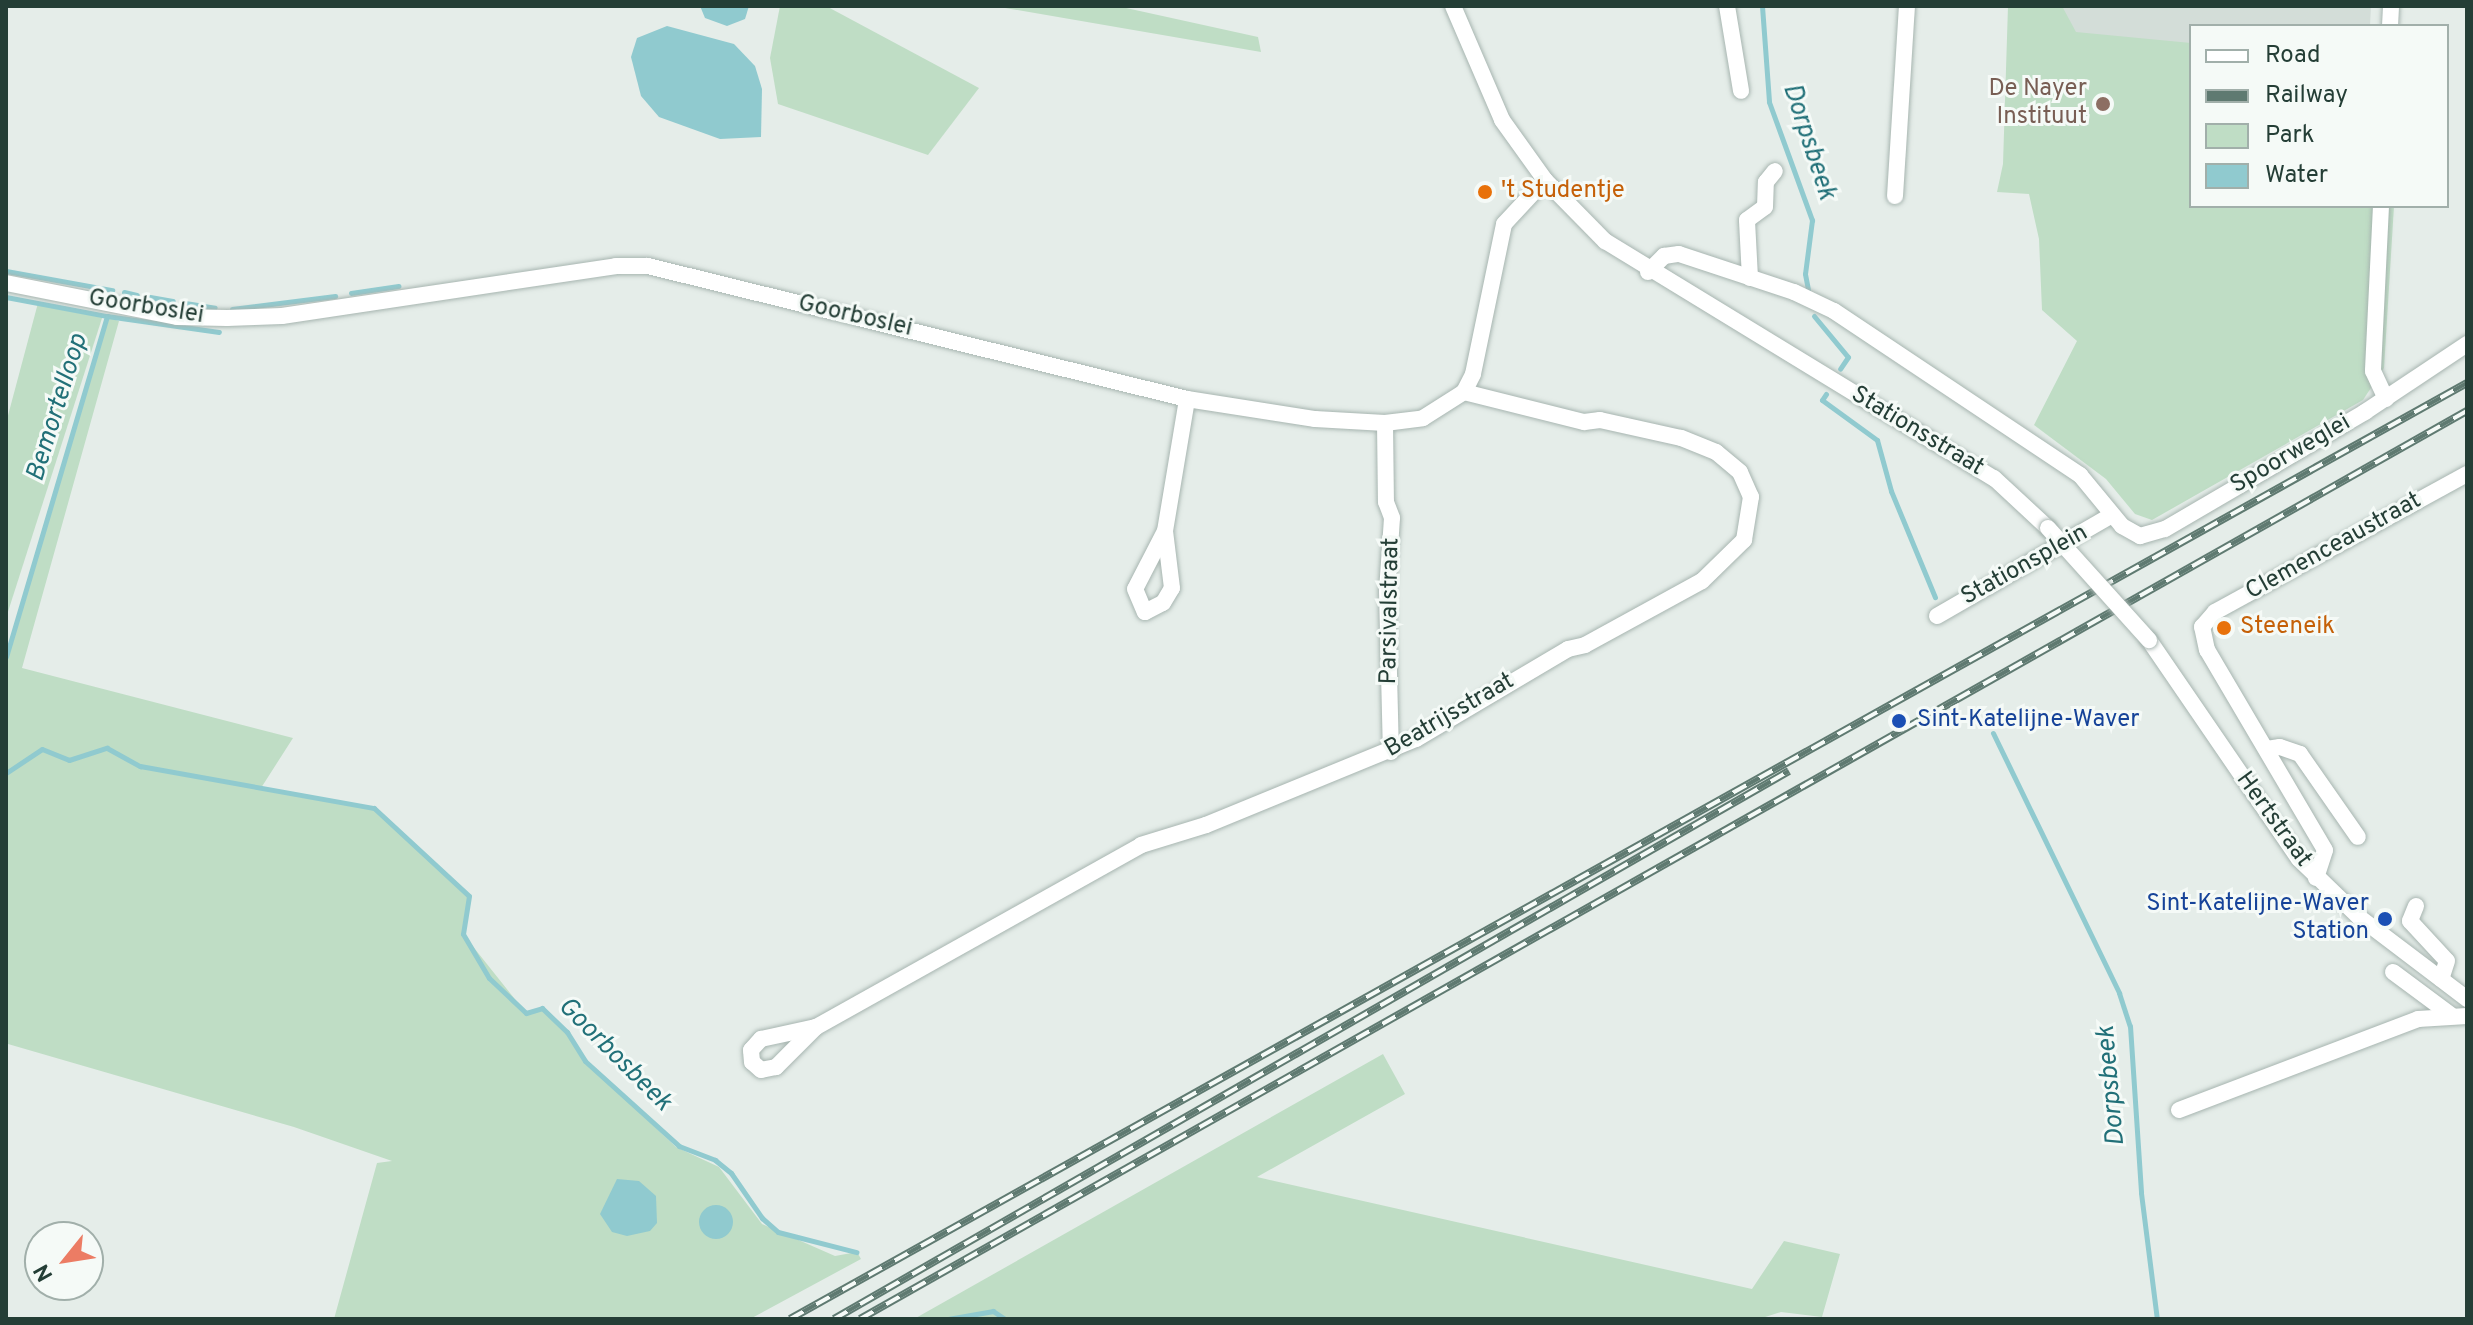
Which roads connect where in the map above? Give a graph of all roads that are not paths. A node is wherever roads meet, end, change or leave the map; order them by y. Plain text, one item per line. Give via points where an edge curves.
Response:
1 (1453, 6) edge
2 (1727, 6) edge
3 (1907, 6) edge
4 (1741, 91) dead end
5 (1775, 171) dead end
6 (1545, 180) junction
7 (1895, 196) dead end
8 (2381, 208) edge
9 (1648, 272) junction
10 (1750, 278) junction
11 (6, 283) edge
12 (2467, 344) edge
13 (1464, 392) junction
14 (1187, 399) junction
15 (2386, 399) junction
16 (1385, 423) junction
17 (2467, 474) edge
18 (2112, 515) junction
19 (1165, 531) dead end
20 (1937, 616) dead end
21 (2149, 640) joint
22 (2267, 749) junction
23 (1391, 752) junction
24 (2358, 837) dead end
25 (2316, 878) junction
26 (2416, 906) dead end
27 (2393, 972) dead end
28 (2441, 979) junction
29 (2467, 999) edge
30 (2459, 1016) edge
31 (816, 1027) dead end
32 (2179, 1110) dead end

1 - 6 street, Stationsstraat via 1502,120
2 - 4 street
3 - 7 street
5 - 10 street via 1766,182 1765,207 1747,220
6 - 9 street, Stationsstraat via 1605,241
6 - 13 street via 1504,224 1473,374
8 - 15 street via 2373,363
9 - 10 street via 1669,253
9 - 21 street, Stationsstraat, bridge via 1994,478 2048,528
10 - 18 street via 1834,311 2080,475
11 - 14 street, Goorboslei via 177,317 227,318 282,316 616,266 648,266
12 - 15 street, Spoorweglei
13 - 16 street, Goorboslei via 1423,418
13 - 23 street, Beatrijsstraat via 1584,422 1600,420 1681,438 1716,452 1745,479 1751,519 1739,548 1702,581 1585,645 1568,649
14 - 16 street, Goorboslei via 1315,419
14 - 19 street
15 - 18 street, Spoorweglei via 2165,529 2140,536
16 - 23 street, Parsivalstraat via 1386,502 1392,518 1387,591
17 - 22 street, Clemenceaustraat via 2208,618 2202,627 2207,650
18 - 20 street, Stationsplein
21 - 25 street, Hertstraat via 2279,836
22 - 24 street via 2300,754
22 - 25 street, Clemenceaustraat via 2325,850 2323,870
23 - 31 street, Beatrijsstraat via 1141,845
25 - 28 street, Hertstraat
26 - 28 street via 2410,921 2447,961
27 - 30 street
28 - 29 street, Hertstraat
30 - 32 street via 2418,1019

